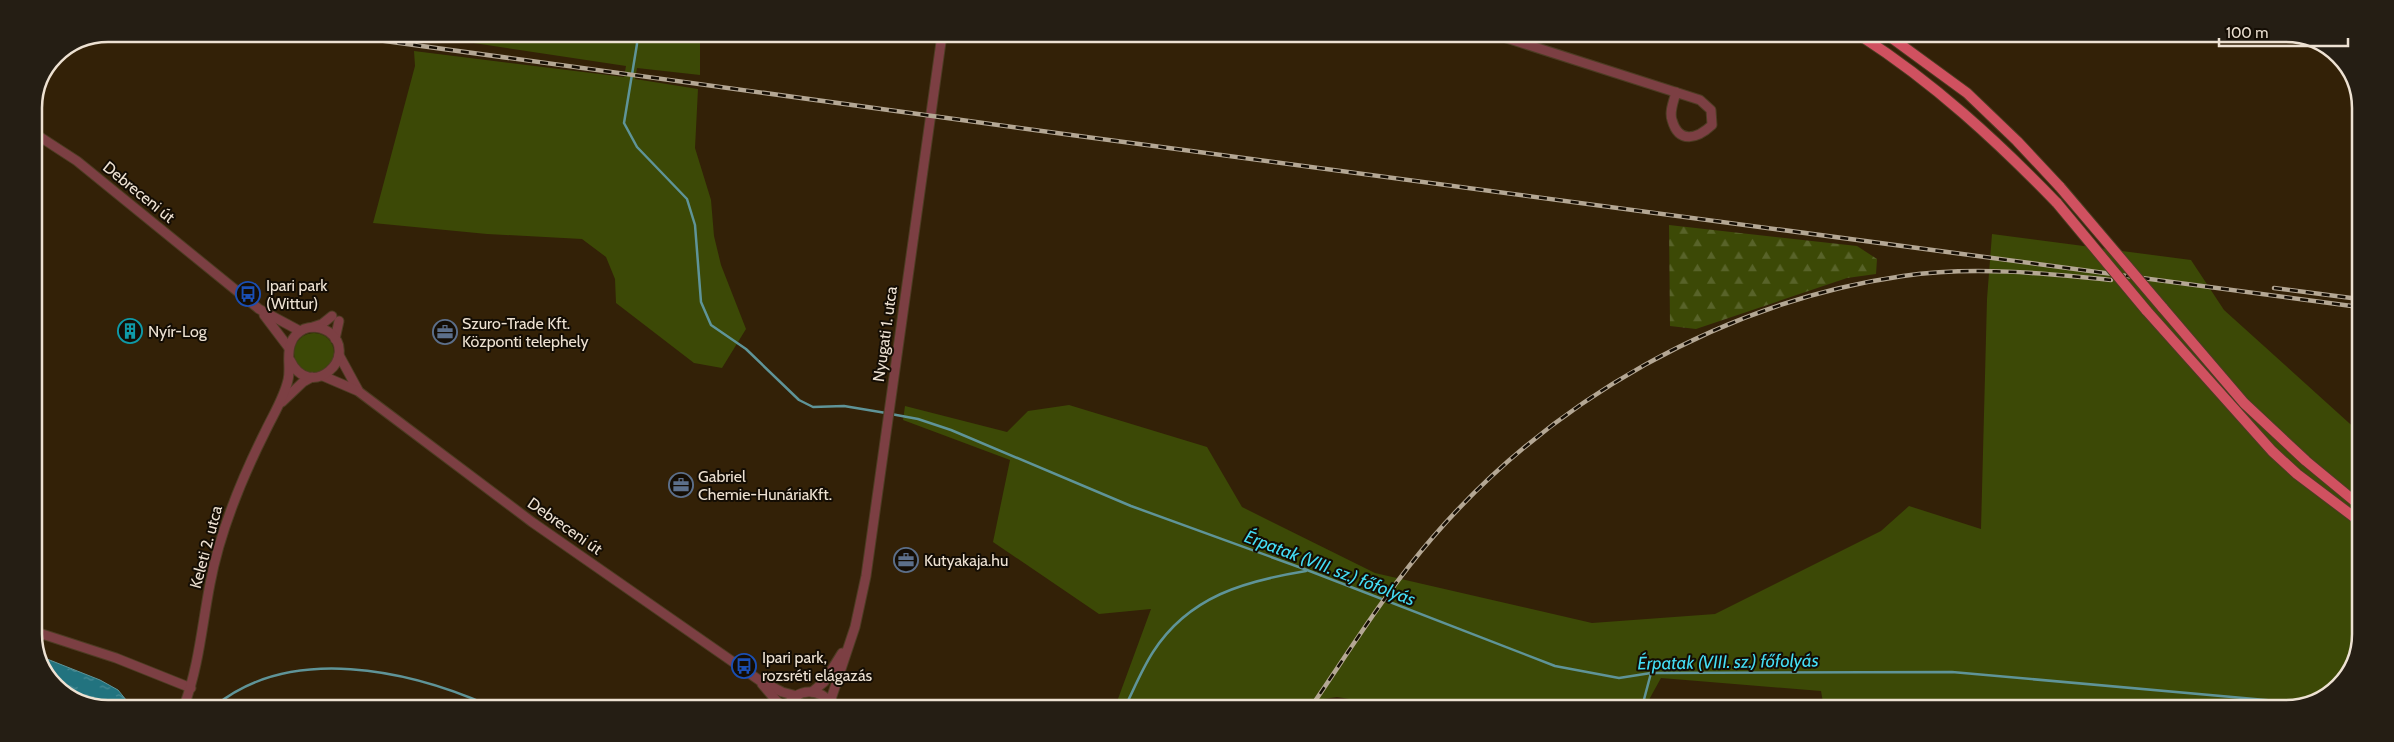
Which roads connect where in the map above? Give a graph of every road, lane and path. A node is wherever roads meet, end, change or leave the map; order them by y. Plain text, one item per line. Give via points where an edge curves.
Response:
1 (941, 42) edge
2 (1520, 42) edge
3 (1870, 42) edge
4 (1896, 42) edge
5 (1676, 92) junction
6 (42, 138) edge
7 (259, 309) junction
8 (310, 327) junction
9 (300, 331) junction
10 (335, 339) junction
11 (289, 348) junction
12 (339, 355) junction
13 (290, 360) junction
14 (323, 376) junction
15 (312, 377) junction
16 (358, 391) junction
17 (280, 404) junction
18 (2352, 499) edge
19 (2352, 515) edge
20 (43, 634) edge
21 (852, 635) junction
22 (759, 680) junction
23 (191, 688) junction
24 (812, 692) junction
25 (796, 696) junction
26 (186, 700) edge
27 (776, 700) edge
28 (793, 700) edge
29 (828, 700) edge
30 (832, 700) edge

1 - 21 street, Nyugati 1. utca via 866,576
2 - 5 street
3 - 19 main road, bridge via 1918,75 2008,153 2057,203 2146,310 2272,451
4 - 18 main road, bridge via 1967,93 2018,140 2244,403
5 - 5 street via 1700,100 1711,110 1712,125 1696,137 1689,137 1678,130 1672,120
6 - 7 street, Debreceni út via 77,161
7 - 9 street
7 - 11 street
8 - 9 street
8 - 10 street via 324,330
8 - 10 street via 336,318
9 - 11 street
10 - 12 street
11 - 13 street
12 - 14 street via 334,368
12 - 16 street
13 - 15 street via 298,372
13 - 17 street via 288,382
14 - 15 street
14 - 16 street
15 - 17 street
16 - 22 street, Debreceni út via 532,522
17 - 23 street, Keleti 2. utca via 246,470 223,533 210,583
20 - 23 street via 116,658
21 - 24 street, Nyugati 1. utca via 824,682
21 - 30 street, Nyugati 1. utca
22 - 25 street
22 - 27 street
23 - 26 street, Keleti 2. utca
24 - 25 street
24 - 29 street
25 - 28 street

